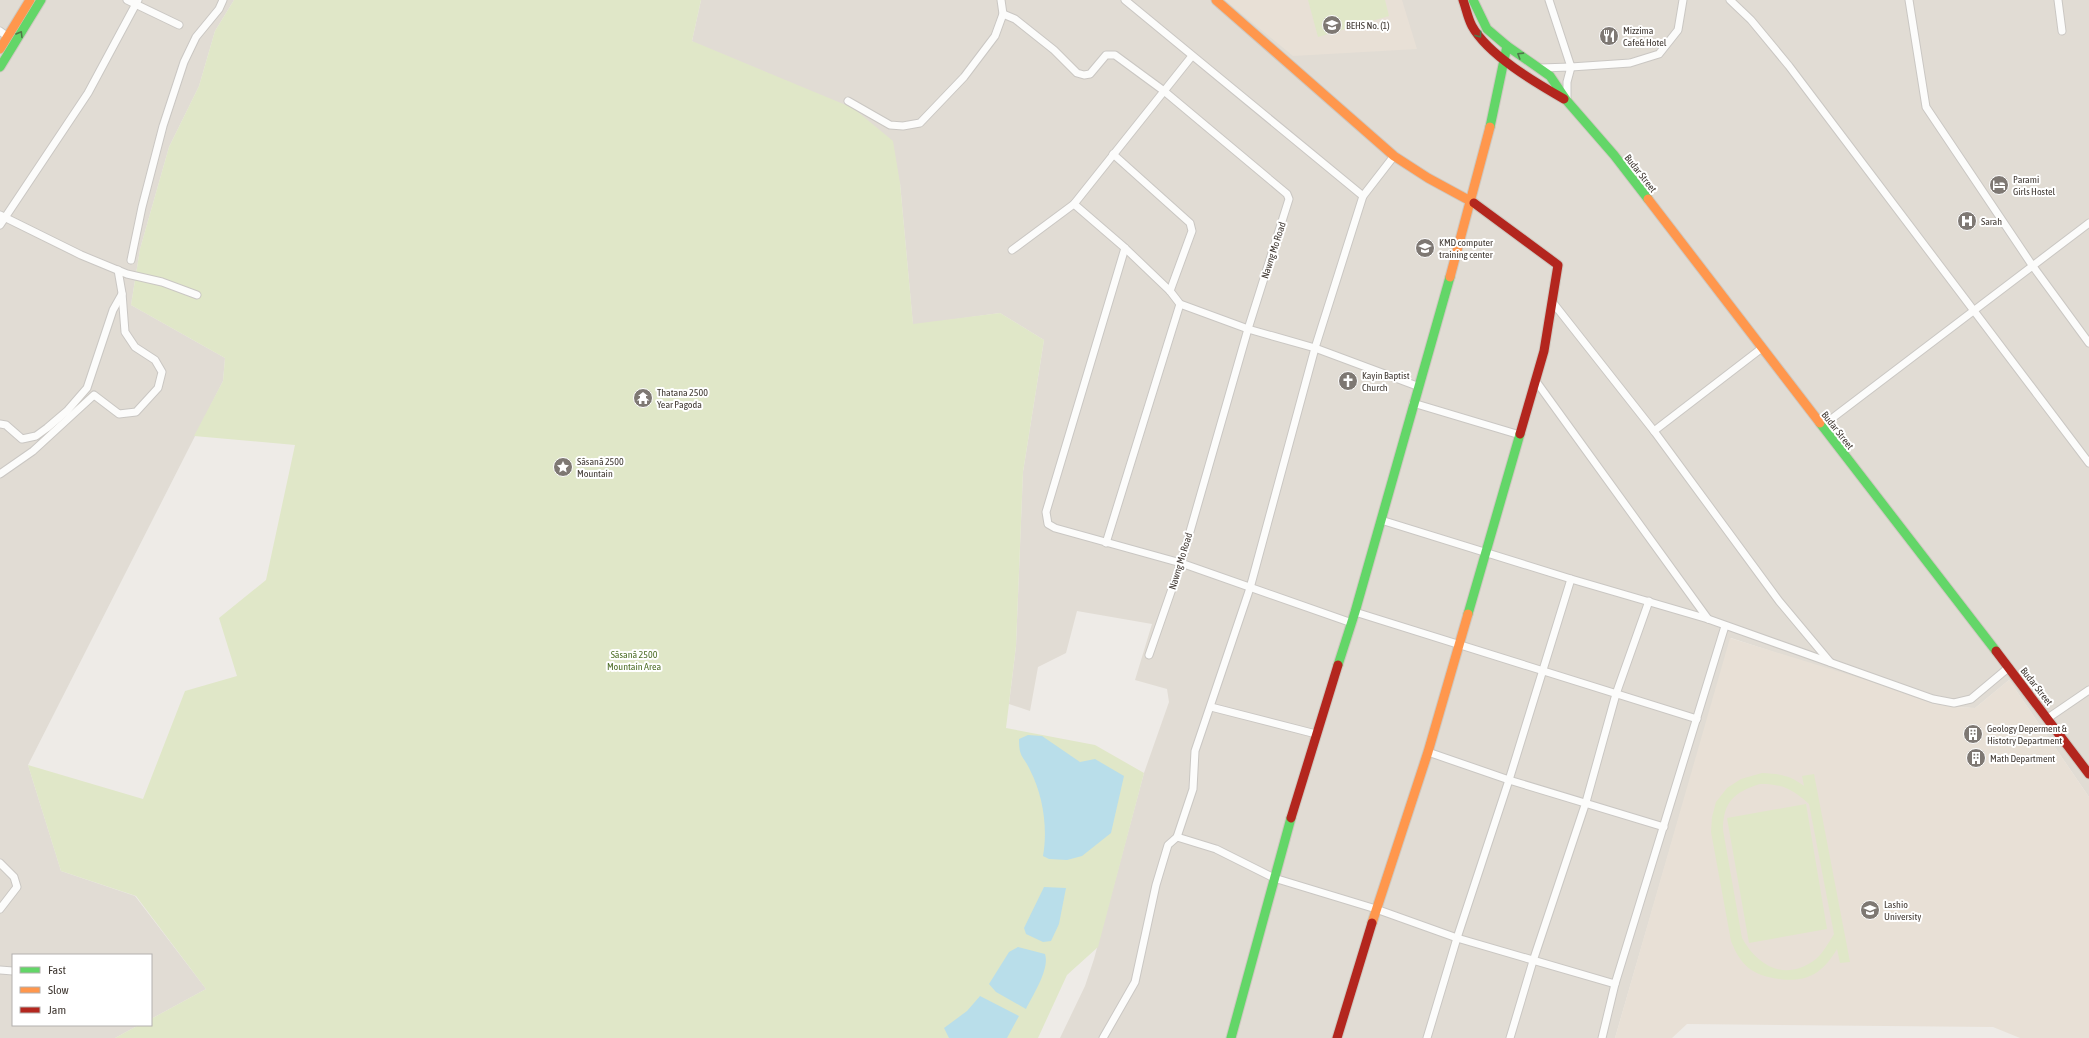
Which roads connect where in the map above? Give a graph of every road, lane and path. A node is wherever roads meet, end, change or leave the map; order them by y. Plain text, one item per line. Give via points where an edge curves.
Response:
1 (30, 0) edge
2 (41, 0) edge
3 (127, 0) edge
4 (223, 0) edge
5 (1001, 0) edge
6 (1125, 0) edge
7 (1216, 0) edge
8 (1462, 0) edge
9 (1473, 0) edge
10 (1549, 0) edge
11 (1683, 0) edge
12 (1730, 0) edge
13 (1909, 0) edge
14 (2058, 0) edge
15 (137, 2) edge
16 (1003, 14) junction
17 (179, 24) dead end
18 (2062, 31) dead end
19 (4, 34) edge
20 (1507, 46) junction
21 (0, 49) edge
22 (1192, 56) junction
23 (1504, 57) junction
24 (1571, 67) junction
25 (0, 68) edge
26 (1540, 68) junction
27 (1164, 91) junction
28 (848, 101) dead end
29 (1567, 102) junction
30 (1113, 154) junction
31 (1394, 156) junction
32 (1363, 196) junction
33 (1471, 201) junction
34 (1074, 204) junction
35 (2, 216) edge
36 (2089, 223) edge
37 (0, 225) edge
38 (1125, 248) junction
39 (1012, 250) dead end
40 (131, 260) dead end
41 (2032, 266) junction
42 (118, 270) junction
43 (1170, 291) junction
44 (122, 293) junction
45 (197, 295) dead end
46 (1180, 304) junction
47 (1554, 304) junction
48 (1975, 311) junction
49 (1248, 329) junction
50 (2089, 343) edge
51 (1315, 348) junction
52 (1762, 348) junction
53 (1538, 384) junction
54 (1417, 386) junction
55 (87, 388) junction
56 (94, 395) junction
57 (1413, 403) junction
58 (0, 424) edge
59 (1822, 426) junction
60 (1654, 431) junction
61 (1520, 435) junction
62 (2089, 463) edge
63 (0, 474) edge
64 (1382, 520) junction
65 (1106, 543) junction
66 (1488, 552) junction
67 (1181, 563) junction
68 (1570, 579) junction
69 (1250, 588) junction
70 (1649, 601) junction
71 (1355, 612) junction
72 (1708, 619) junction
73 (1352, 623) junction
74 (1725, 626) junction
75 (1459, 646) junction
76 (1149, 655) dead end
77 (1830, 662) junction
78 (2008, 668) junction
79 (1541, 671) junction
80 (2089, 690) edge
81 (1616, 694) junction
82 (1211, 707) junction
83 (2048, 718) junction
84 (1697, 719) junction
85 (1316, 734) junction
86 (1428, 752) junction
87 (2089, 774) edge
88 (1510, 780) junction
89 (1586, 802) junction
90 (1664, 828) junction
91 (1177, 837) junction
92 (0, 863) edge
93 (1274, 878) junction
94 (0, 909) edge
95 (1376, 910) junction
96 (1457, 938) junction
97 (1532, 961) junction
98 (0, 970) edge
99 (12, 971) edge
100 (1615, 984) junction
101 (1103, 1038) edge
102 (1231, 1038) edge
103 (1337, 1038) edge
104 (1426, 1038) edge
105 (1510, 1038) edge
106 (1602, 1038) edge

1 - 19 street
25 -> 2 street
3 - 15 street
4 - 40 street via 219,9 196,37 184,62 163,126
5 - 16 street
6 - 22 street
7 - 31 street
8 -> 23 street via 1479,37 1488,47
9 - 20 street via 1487,29
10 - 24 street
11 - 24 street via 1678,30 1659,54 1630,64
12 - 48 street via 1789,66
13 - 41 street via 1926,107
14 - 18 street
15 - 17 street
15 - 35 street via 88,94 20,198
16 - 27 street, Nawng Mo Road via 1015,19 1054,50 1077,73 1090,74 1106,55 1115,55
16 - 28 street via 996,36 964,77 920,123 890,125
19 - 21 street
20 - 23 street
26 -> 20 street
22 - 27 street
22 - 32 street
23 - 29 street
23 - 33 street via 1488,137
24 - 26 street
24 - 29 street via 1567,82
26 - 29 street via 1550,76
27 - 30 street
27 - 49 street, Nawng Mo Road via 1287,194 1288,205
29 - 52 street, Budar Street via 1614,155
30 - 34 street
30 - 43 street via 1190,223 1192,231
31 - 32 street
31 - 33 street
32 - 51 street
33 - 47 street via 1558,265
33 - 54 street
34 - 38 street
34 - 39 street
35 - 37 street
35 - 42 street via 81,256
36 - 41 street
38 - 43 street
38 - 65 street via 1046,512 1048,524 1055,528
41 - 48 street
41 - 50 street
42 - 44 street
42 - 45 street
43 - 46 street
44 - 55 street via 112,310
44 - 56 street via 125,332 135,347 155,360 162,372 158,388 136,412 119,414
46 - 49 street
46 - 65 street
47 - 53 street
47 - 60 street
48 - 59 street
48 - 62 street
49 - 51 street
49 - 67 street, Nawng Mo Road
51 - 54 street
51 - 69 street
52 - 59 street, Budar Street
52 - 60 street
53 - 61 street
53 - 72 street
54 - 57 street
55 - 56 street
55 - 58 street via 67,411 36,436 22,438 6,424
56 - 63 street via 33,451
57 - 61 street
57 - 64 street
59 - 78 street, Budar Street
60 - 77 street via 1778,601
61 - 66 street
64 - 66 street
64 - 71 street
65 - 67 street
66 - 68 street
66 - 75 street
67 - 69 street
67 - 76 street, Nawng Mo Road
68 - 70 street
68 - 79 street
69 - 73 street
69 - 82 street
70 - 72 street
70 - 81 street
71 - 73 street
71 - 75 street
72 - 74 street
73 - 85 street
74 - 77 street
74 - 84 street
75 - 79 street
75 - 86 street
77 - 78 street via 1933,699 1954,703 1971,699
78 - 83 street, Budar Street
79 - 81 street
79 - 88 street
80 - 83 street
81 - 84 street
81 - 89 street
82 - 85 street
82 - 91 street via 1195,751 1193,789
83 - 87 street, Budar Street
84 - 90 street
85 - 93 street
86 - 88 street
86 - 95 street
88 - 89 street
88 - 96 street
89 - 90 street
89 - 97 street
90 - 100 street
91 - 93 street via 1216,849
91 - 101 street via 1168,845 1156,885 1135,982
92 - 94 street via 14,877 17,887
93 - 95 street
93 - 102 street
95 - 96 street
95 - 103 street
96 - 97 street
96 - 104 street
97 - 100 street
97 - 105 street
98 - 99 street
100 - 106 street

